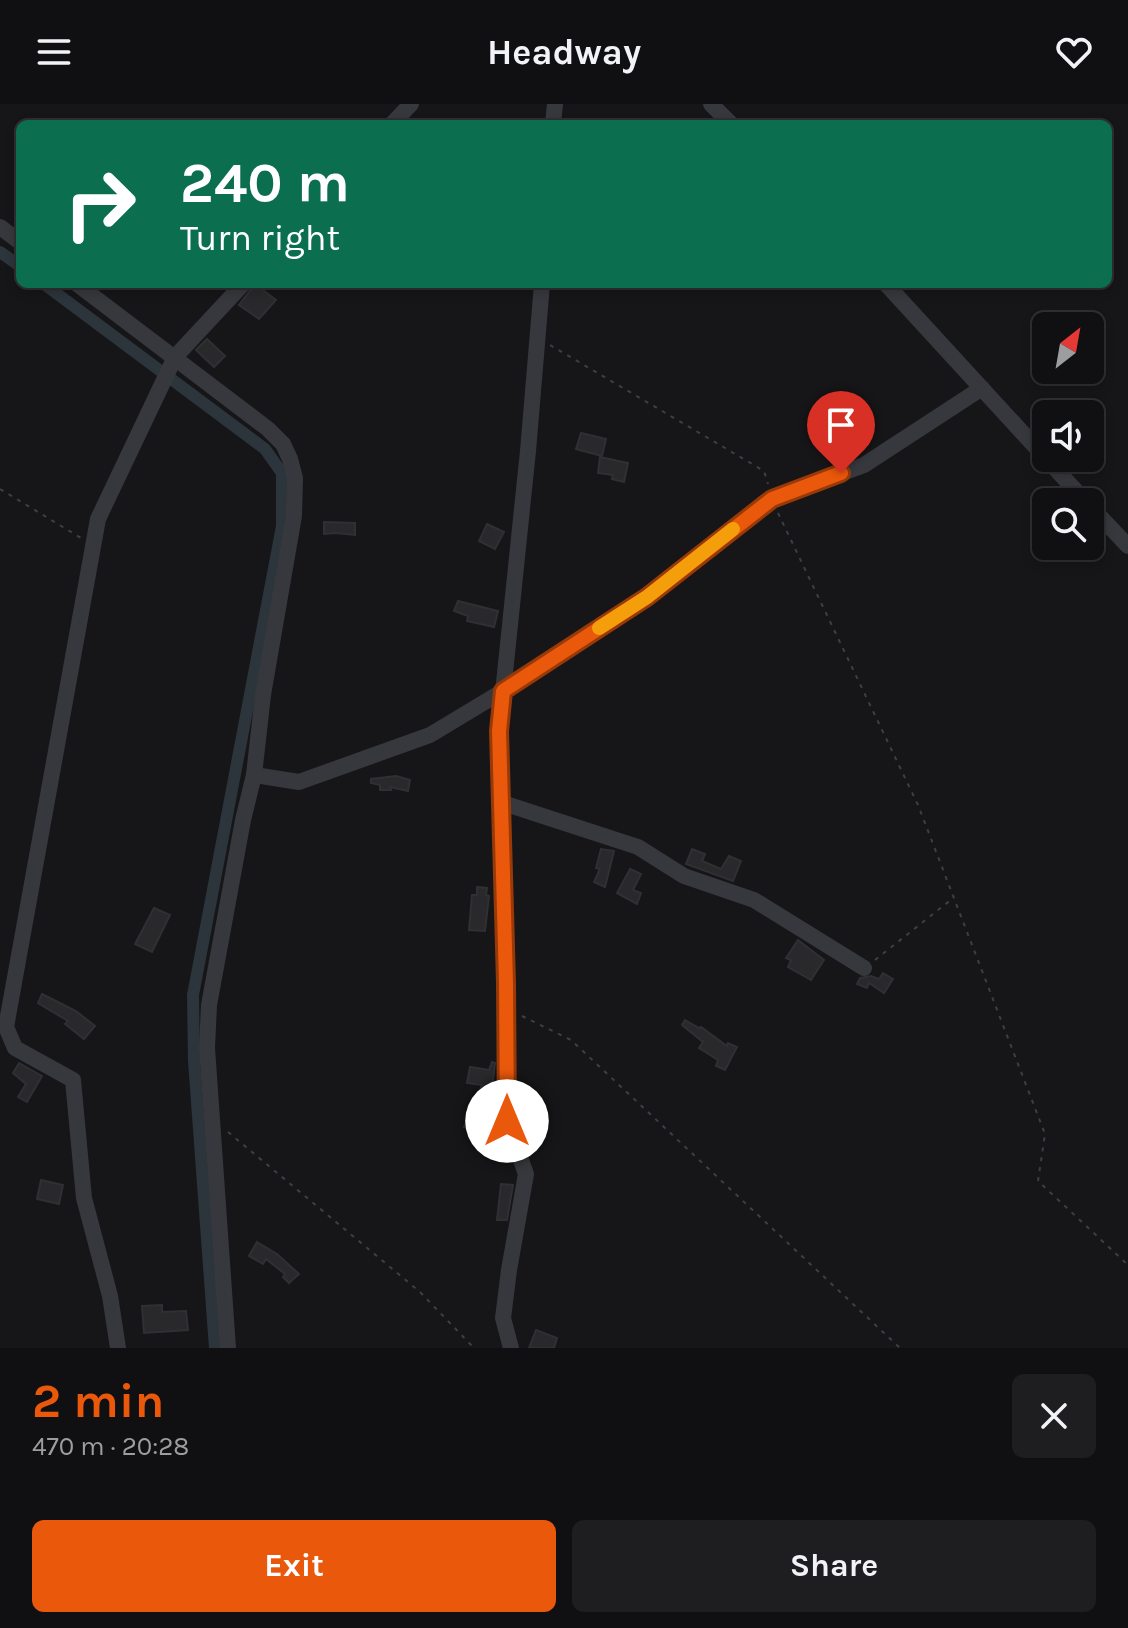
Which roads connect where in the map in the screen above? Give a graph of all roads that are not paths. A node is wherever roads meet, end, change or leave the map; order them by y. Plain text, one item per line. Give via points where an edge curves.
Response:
1 (411, 104) edge
2 (711, 104) edge
3 (396, 120) edge
4 (727, 120) edge
5 (82, 288) edge
6 (239, 288) edge
7 (542, 288) edge
8 (890, 288) edge
9 (174, 358) junction
10 (982, 388) junction
11 (1073, 488) edge
12 (1104, 521) edge
13 (1128, 546) edge
14 (503, 691) junction
15 (254, 775) junction
16 (500, 802) junction
17 (864, 968) road end
18 (118, 1348) edge
19 (228, 1348) edge
20 (511, 1348) edge

1 - 3 street
2 - 4 street
5 - 9 street
6 - 9 street
7 - 14 street
8 - 10 street
9 - 15 street via 268,429 283,444 295,478 294,516
9 - 18 street via 98,519 6,1027 15,1048 73,1080 84,1198
10 - 11 street
10 - 14 street via 864,465 772,499 647,597
12 - 13 street
14 - 15 street via 430,735 339,769 299,782
14 - 16 street
15 - 19 street via 209,1005 207,1048
16 - 17 street via 638,847 684,876 754,900
16 - 20 street via 507,1121 526,1174 503,1318

